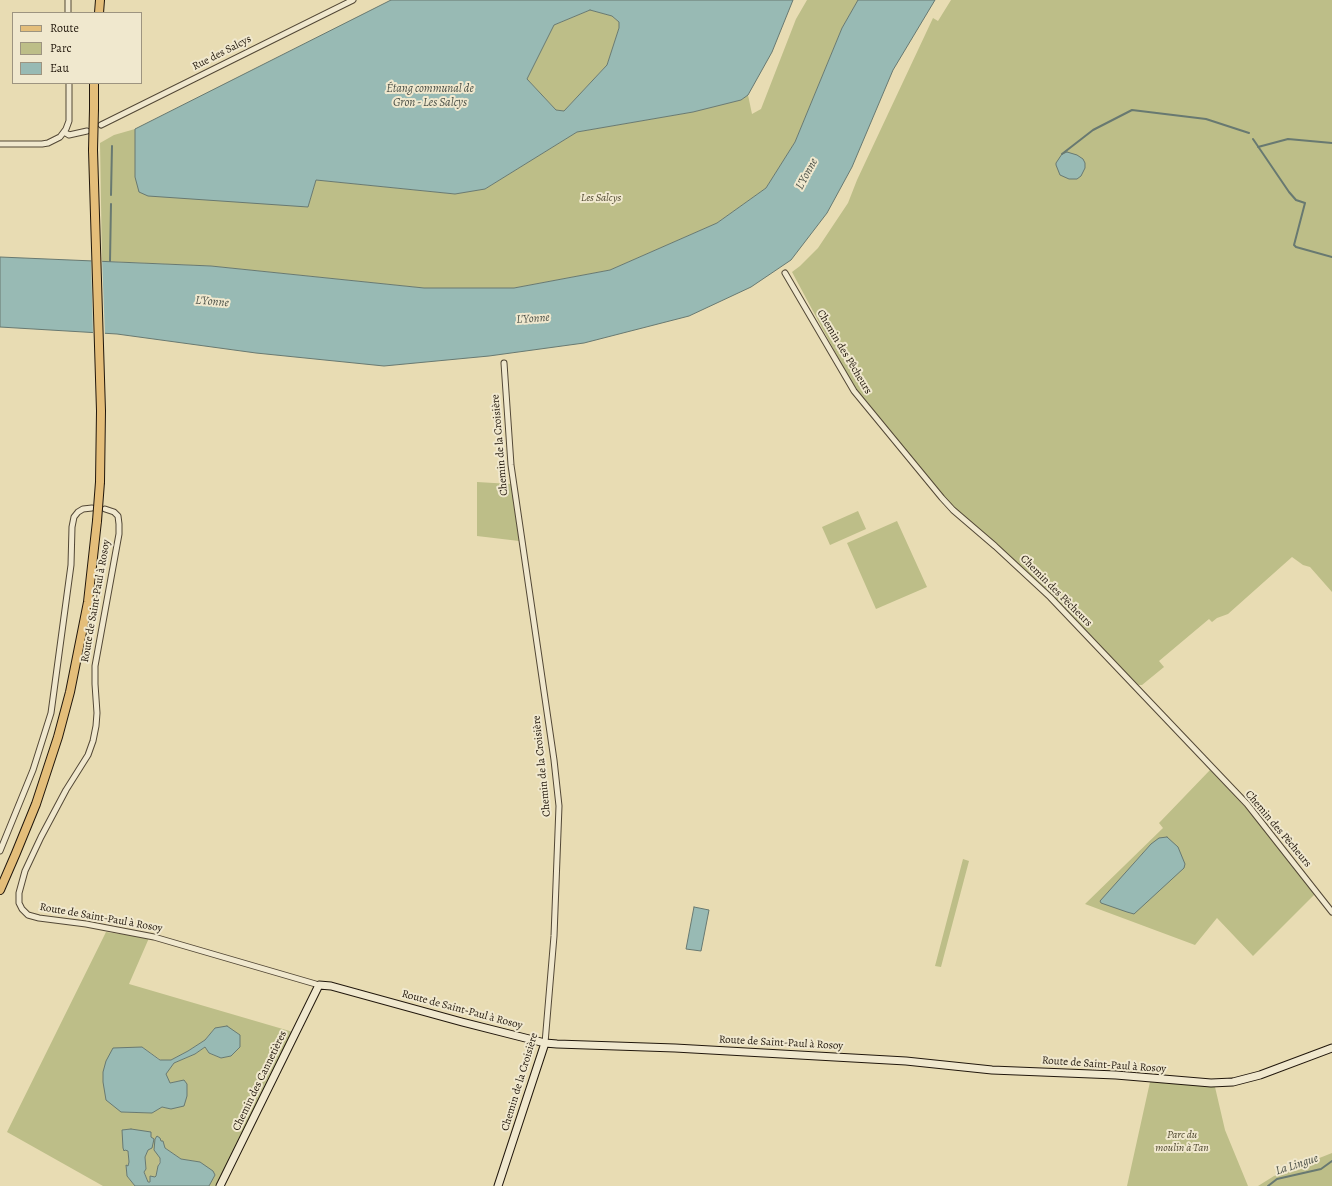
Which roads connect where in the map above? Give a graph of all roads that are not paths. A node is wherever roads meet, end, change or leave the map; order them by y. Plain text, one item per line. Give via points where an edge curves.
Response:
1 (68, 0) edge
2 (100, 0) edge
3 (353, 0) edge
4 (68, 12) edge
5 (99, 12) edge
6 (69, 84) edge
7 (94, 84) edge
8 (101, 125) dead end
9 (87, 131) dead end
10 (64, 132) junction
11 (0, 144) edge
12 (785, 273) dead end
13 (504, 363) dead end
14 (92, 508) dead end
15 (105, 509) dead end
16 (0, 851) edge
17 (0, 890) edge
18 (1332, 912) edge
19 (319, 986) junction
20 (545, 1043) junction
21 (1332, 1048) edge
22 (220, 1186) edge
23 (498, 1186) edge

1 - 4 street
2 - 5 main road
3 - 8 street, Rue des Salcys
6 - 10 street via 69,121
7 - 17 main road, bridge via 93,150 101,444 97,521 88,602 58,737 36,804
9 - 10 street via 69,135
10 - 11 street via 55,140 42,144
12 - 18 street, Chemin des Pêcheurs via 854,391 942,498 1050,597 1246,804
13 - 20 street, Chemin de la Croisière via 511,465 559,806 554,936
14 - 16 street via 78,512 74,517 71,566 50,714 33,770
15 - 19 street, Route de Saint-Paul à Rosoy via 118,516 119,534 96,666 97,713 94,741 40,837 25,871 19,893 22,910 39,918 154,937
19 - 20 street, Route de Saint-Paul à Rosoy via 331,986
19 - 22 street, Chemin des Cannetières
20 - 21 street, Route de Saint-Paul à Rosoy via 906,1061 992,1070 1116,1075 1211,1084 1260,1075
20 - 23 street, Chemin de la Croisière

